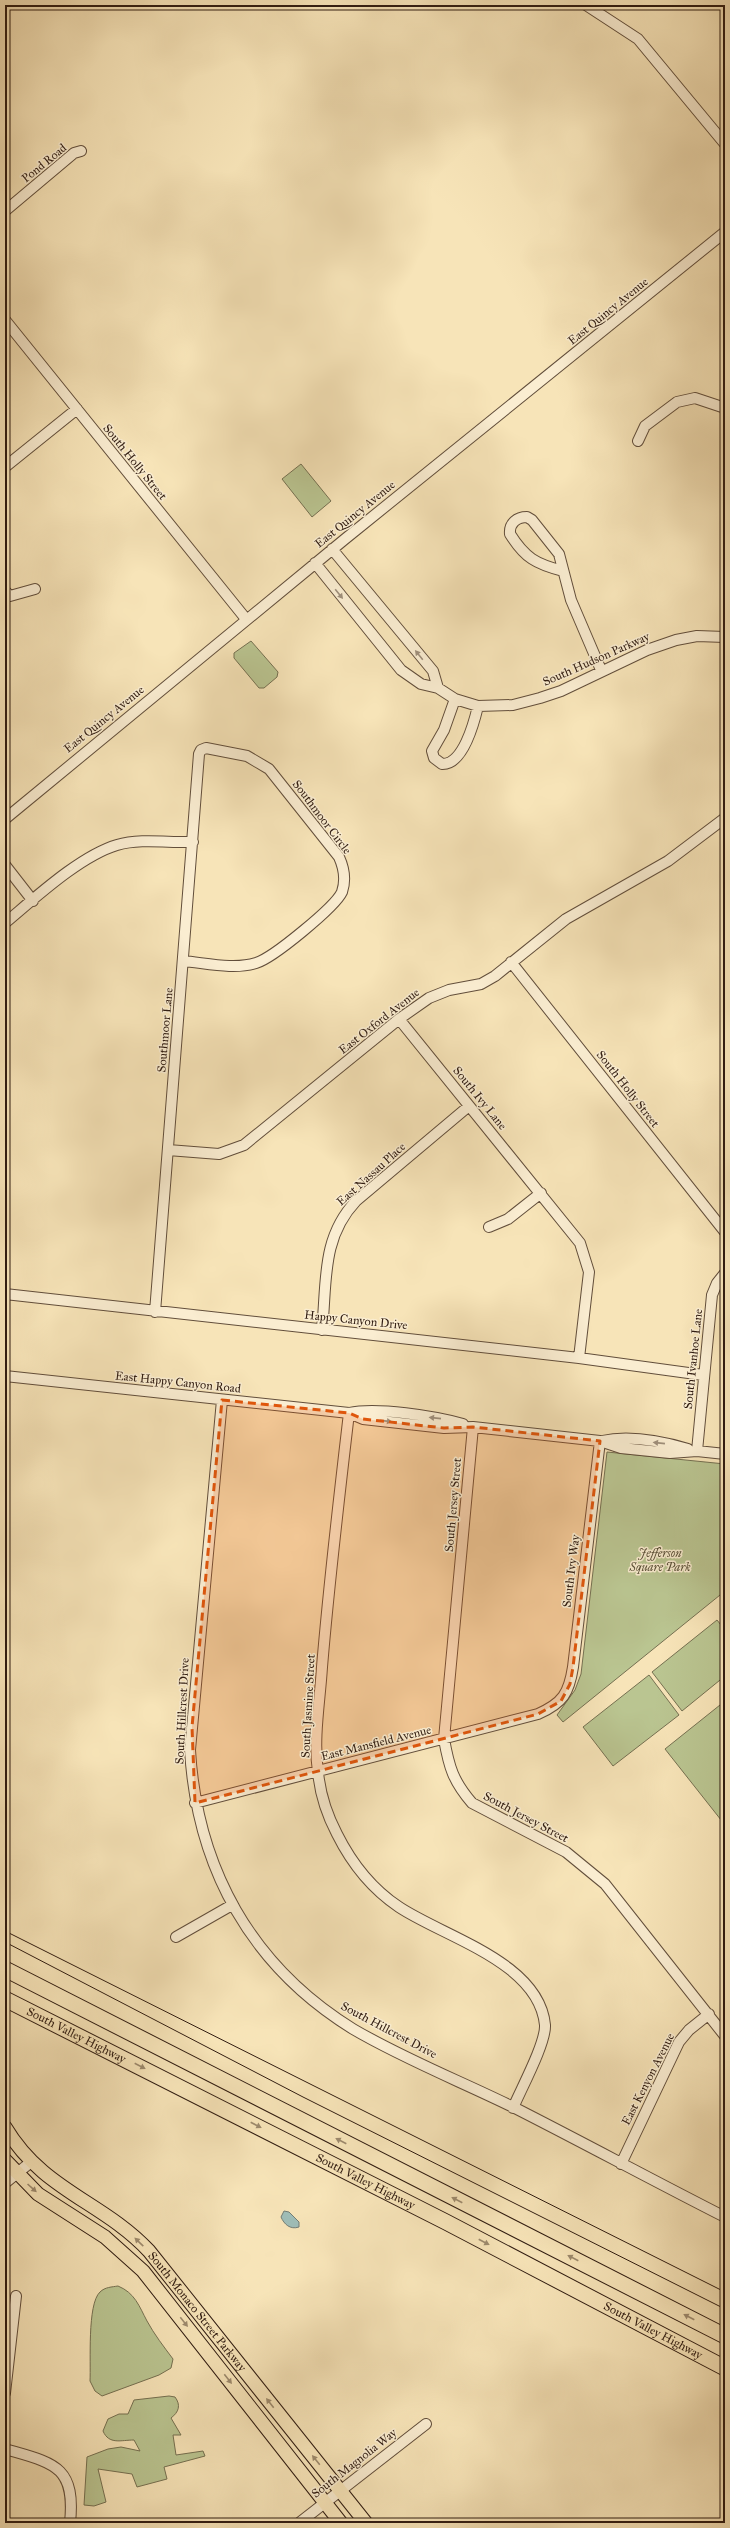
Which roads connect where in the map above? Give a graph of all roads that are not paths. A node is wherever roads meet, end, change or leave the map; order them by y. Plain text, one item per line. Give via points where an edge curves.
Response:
1 (586, 5) edge
2 (725, 144) edge
3 (82, 151) dead end
4 (5, 211) edge
5 (725, 232) edge
6 (5, 320) edge
7 (725, 408) edge
8 (77, 409) junction
9 (638, 441) dead end
10 (5, 467) edge
11 (332, 549) junction
12 (315, 563) junction
13 (563, 571) junction
14 (35, 589) dead end
15 (5, 591) edge
16 (246, 619) junction
17 (725, 637) edge
18 (601, 670) junction
19 (438, 688) junction
20 (455, 699) junction
21 (478, 706) junction
22 (201, 750) joint
23 (725, 818) edge
24 (5, 820) edge
25 (193, 842) junction
26 (5, 865) edge
27 (33, 901) junction
28 (5, 923) edge
29 (183, 961) junction
30 (511, 962) junction
31 (399, 1019) junction
32 (469, 1106) junction
33 (168, 1150) junction
34 (541, 1193) junction
35 (489, 1227) dead end
36 (725, 1232) edge
37 (725, 1273) edge
38 (5, 1294) edge
39 (155, 1312) junction
40 (322, 1330) junction
41 (579, 1358) junction
42 (703, 1375) junction
43 (5, 1376) edge
44 (222, 1400) junction
45 (348, 1413) junction
46 (473, 1427) junction
47 (600, 1441) junction
48 (697, 1451) junction
49 (725, 1454) edge
50 (561, 1701) joint
51 (444, 1739) junction
52 (318, 1771) junction
53 (195, 1803) junction
54 (232, 1904) junction
55 (176, 1937) dead end
56 (5, 1969) edge
57 (5, 1998) edge
58 (709, 2014) junction
59 (725, 2036) edge
60 (513, 2108) junction
61 (5, 2127) edge
62 (5, 2160) edge
63 (31, 2162) junction
64 (621, 2164) junction
65 (16, 2174) junction
66 (5, 2183) edge
67 (725, 2217) edge
68 (16, 2296) dead end
69 (725, 2335) edge
70 (725, 2369) edge
71 (5, 2393) edge
72 (426, 2424) dead end
73 (5, 2448) edge
74 (340, 2491) junction
75 (325, 2502) junction
76 (70, 2523) edge
77 (299, 2523) edge
78 (341, 2523) edge
79 (366, 2523) edge

1 - 2 street via 638,39
3 - 4 street, Pond Road via 74,153
5 - 11 street, East Quincy Avenue
6 - 8 street, South Holly Street
7 - 9 street via 695,398 677,402 645,426
8 - 10 street
8 - 16 street, South Holly Street
11 - 12 street, East Quincy Avenue
19 -> 11 street via 433,671
12 - 16 street, East Quincy Avenue
12 -> 19 street, South Hudson Parkway via 401,670 421,684
13 - 13 street via 559,554 532,520 527,517 516,520 511,525 510,534 527,556 542,566
13 - 18 street via 581,626
14 - 15 street via 10,596
16 - 24 street, East Quincy Avenue
17 - 18 street, South Hudson Parkway via 697,636 676,640
18 - 21 street, South Hudson Parkway via 561,691 540,698 513,705
19 - 20 street, South Hudson Parkway
20 - 21 street, South Hudson Parkway
20 - 21 street via 444,730 432,751 434,758 442,764 452,762 463,747
22 - 25 street, Southmoor Lane
22 - 29 street, Southmoor Circle via 206,748 247,756 269,769 339,857 344,872 344,885 333,905 265,960 240,966
23 - 30 street, East Oxford Avenue via 668,861 566,919
25 - 27 street via 138,842 100,851
25 - 29 street, Southmoor Lane
26 - 27 street
27 - 28 street
29 - 33 street, Southmoor Lane
30 - 31 street, East Oxford Avenue via 481,984 440,993
30 - 36 street, South Holly Street
31 - 32 street, South Ivy Lane
31 - 33 street, East Oxford Avenue via 244,1145 219,1154
32 - 34 street, South Ivy Lane
32 - 40 street, East Nassau Place via 356,1201 343,1215 330,1246
33 - 39 street, Southmoor Lane
34 - 35 street via 508,1219
34 - 41 street, South Ivy Lane via 580,1243 589,1272
37 - 42 street, South Ivanhoe Lane via 712,1295
38 - 39 street, Happy Canyon Drive
39 - 40 street, Happy Canyon Drive
40 - 41 street, Happy Canyon Drive
41 - 42 street, Happy Canyon Drive
42 - 48 street, South Ivanhoe Lane
43 - 44 street, East Happy Canyon Road
44 - 45 street, East Happy Canyon Road
44 - 53 street, South Hillcrest Drive via 190,1750
45 - 46 street, East Happy Canyon Road via 362,1410 445,1419
45 - 52 street, South Jasmine Street via 325,1626 317,1734
46 - 47 street, East Happy Canyon Road
46 - 51 street, South Jersey Street
47 - 48 street, East Happy Canyon Road via 617,1438 671,1444
47 - 50 street, South Ivy Way via 573,1667 570,1684
48 - 49 street, East Happy Canyon Road
50 - 51 street, East Mansfield Avenue via 538,1714
51 - 52 street, East Mansfield Avenue
51 - 58 street, South Jersey Street via 451,1774 472,1803 527,1830 580,1862 618,1899
52 - 53 street, East Mansfield Avenue
52 - 60 street, South Jasmine Street via 336,1833 368,1879 398,1906 502,1963 518,1976 542,2011 545,2026 543,2041
53 - 54 street, South Hillcrest Drive via 217,1876
54 - 55 street
54 - 60 street, South Hillcrest Drive via 250,1934 281,1972 326,2010 381,2044
69 -> 56 highway, South Valley Highway
57 -> 70 highway, South Valley Highway via 440,2218
58 - 59 street, South Jersey Street
58 - 64 street, East Kenyon Avenue via 679,2042
60 - 64 street, South Hillcrest Drive
61 - 63 main road, South Monaco Street Parkway
62 - 65 main road, South Monaco Street Parkway
63 - 65 street
74 -> 63 main road, South Monaco Street Parkway via 149,2251 123,2227 60,2187
64 - 67 street, South Hillcrest Drive
65 - 66 street
65 -> 75 main road, South Monaco Street Parkway via 44,2198 109,2240 143,2271
68 - 71 street
72 - 74 street, South Magnolia Way
73 - 76 street via 56,2466 68,2484 71,2495
74 - 75 street, South Magnolia Way
74 - 79 main road, South Monaco Street Parkway
75 - 77 street, South Magnolia Way
75 - 78 main road, South Monaco Street Parkway

